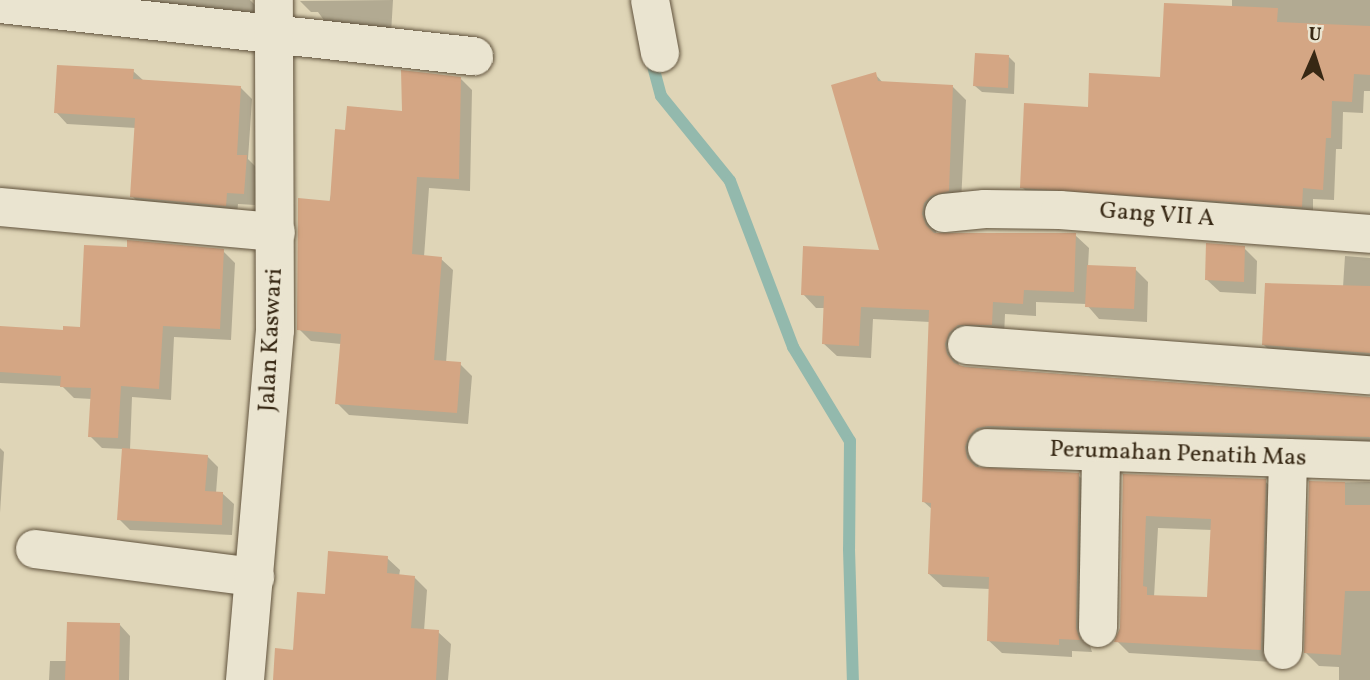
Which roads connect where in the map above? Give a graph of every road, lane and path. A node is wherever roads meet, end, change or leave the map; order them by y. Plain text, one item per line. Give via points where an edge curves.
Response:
1 (650, 0) edge
2 (0, 4) edge
3 (274, 17) edge
4 (660, 53) dead end
5 (474, 56) dead end
6 (0, 207) edge
7 (944, 213) dead end
8 (276, 232) junction
9 (1370, 234) edge
10 (967, 345) dead end
11 (1370, 375) edge
12 (987, 448) dead end
13 (1101, 452) junction
14 (1287, 458) junction
15 (1370, 461) edge
16 (36, 548) dead end
17 (255, 577) junction
18 (1097, 628) dead end
19 (1283, 650) dead end
20 (245, 680) edge

1 - 4 street
2 - 3 street
3 - 5 street
3 - 8 street, Jalan Kaswari
6 - 8 street
7 - 9 street, Gang VII A via 1060,210
8 - 17 street, Jalan Kaswari via 275,330
10 - 11 street
12 - 13 street, Perumahan Penatih Mas
13 - 14 street, Perumahan Penatih Mas
13 - 18 street
14 - 15 street, Perumahan Penatih Mas
14 - 19 street
16 - 17 street
17 - 20 street, Jalan Kaswari

